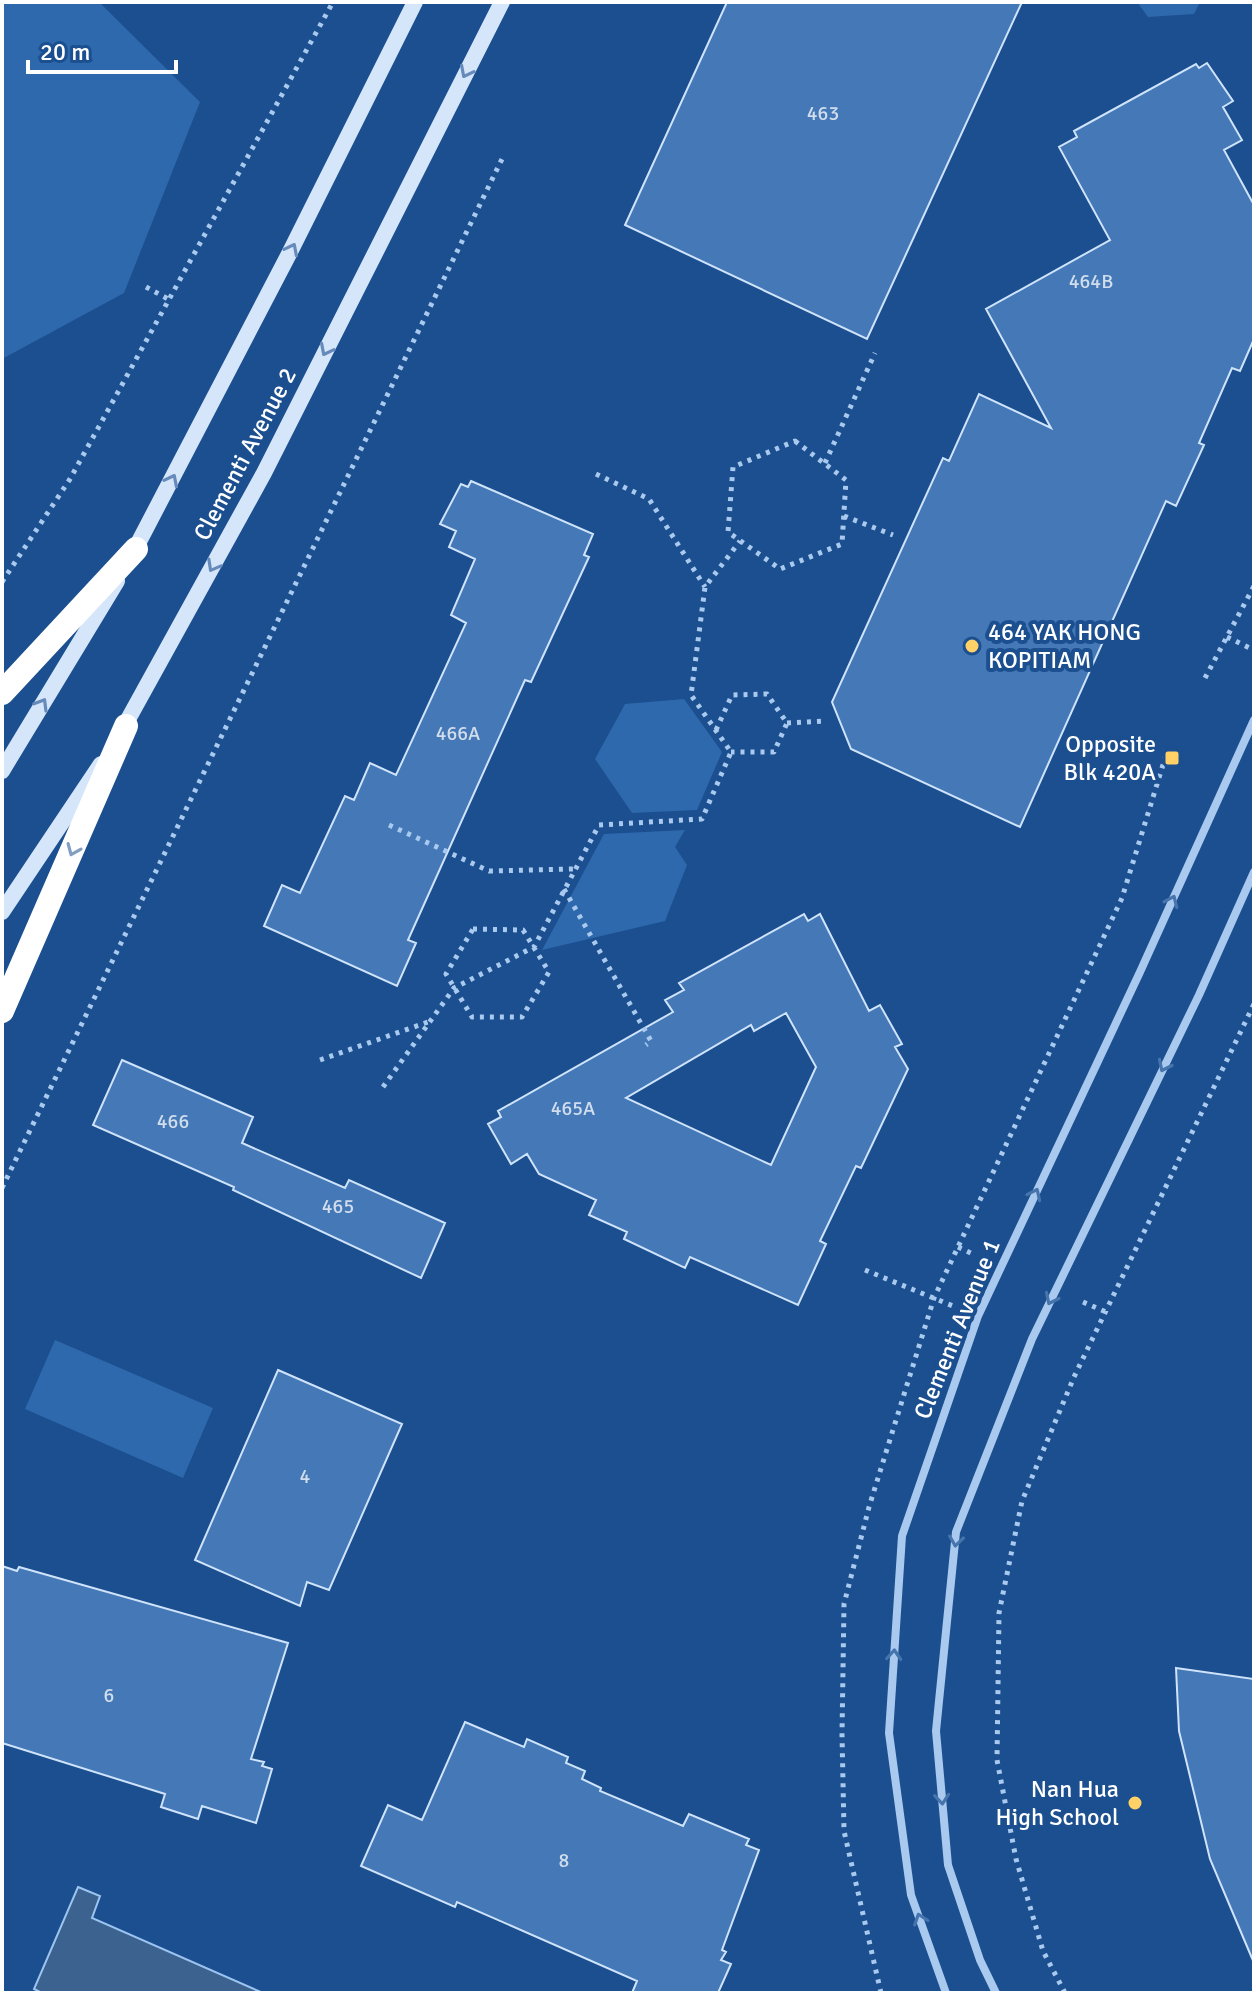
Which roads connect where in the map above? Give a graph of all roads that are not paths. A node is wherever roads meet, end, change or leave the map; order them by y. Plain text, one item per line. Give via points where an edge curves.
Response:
1 (415, 2) edge
2 (502, 2) edge
3 (136, 549) junction
4 (2, 693) edge
5 (1254, 720) edge
6 (126, 726) junction
7 (2, 771) edge
8 (1254, 872) edge
9 (2, 912) edge
10 (2, 1011) edge
11 (946, 1993) edge
12 (996, 1993) edge

3 -> 1 main road
2 -> 6 main road, Clementi Avenue 2 via 264,473
3 - 4 highway
7 -> 3 main road
11 -> 5 street, Clementi Avenue 1 via 911,1895 889,1733 902,1536 978,1316
6 - 9 main road, Clementi Avenue 2
6 -> 10 highway
8 -> 12 street via 1032,1339 956,1532 936,1731 945,1835 948,1865

